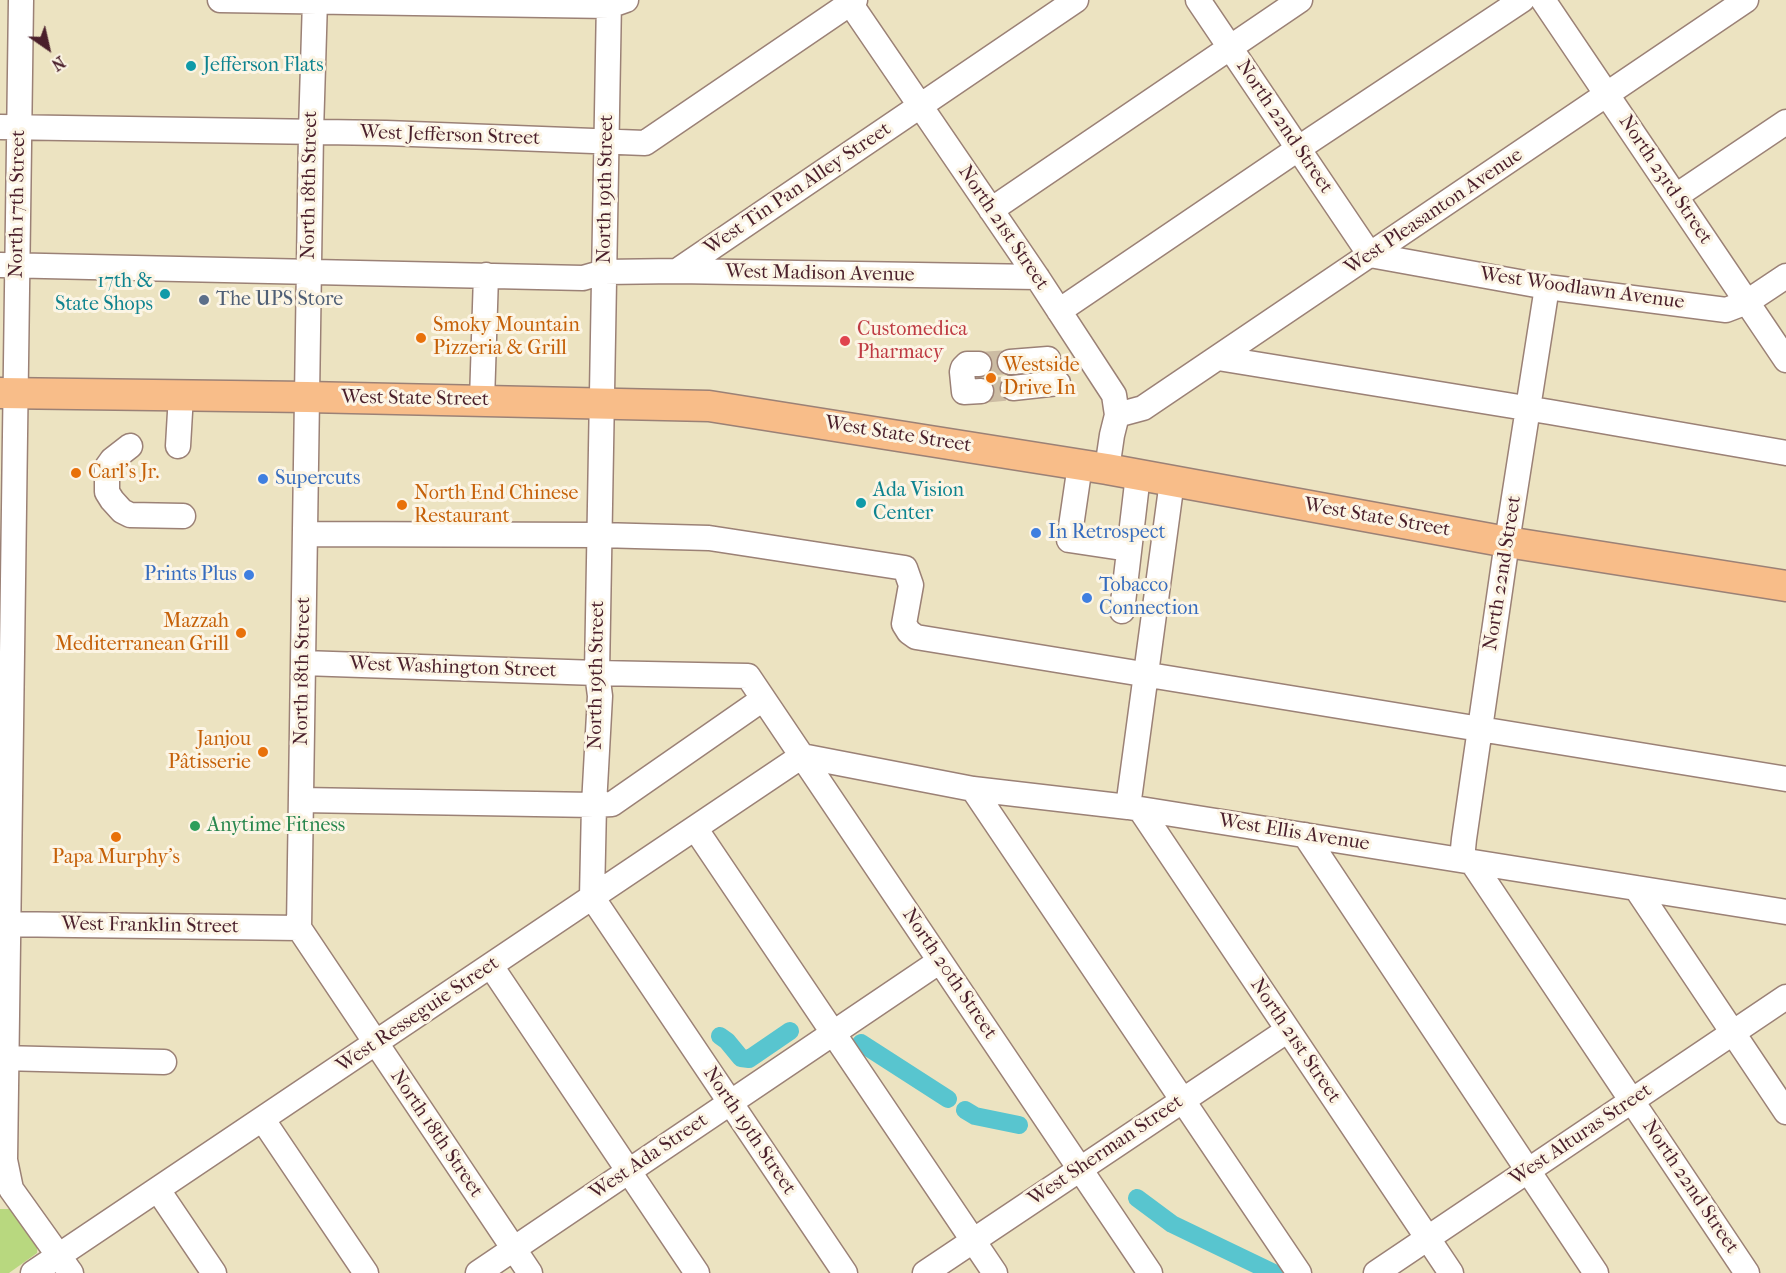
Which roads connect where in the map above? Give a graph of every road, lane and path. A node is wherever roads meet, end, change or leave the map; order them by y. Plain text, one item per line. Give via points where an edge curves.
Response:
1 (21, 0) edge
2 (219, 0) edge
3 (1076, 0) edge
4 (1197, 0) edge
5 (1300, 0) edge
6 (1522, 0) edge
7 (1543, 0) edge
8 (1746, 0) edge
9 (315, 1) edge
10 (851, 1) edge
11 (615, 2) edge
12 (1230, 47) junction
13 (1607, 94) junction
14 (920, 105) junction
15 (1786, 122) edge
16 (10, 128) edge
17 (311, 132) junction
18 (606, 143) junction
19 (1299, 149) junction
20 (1676, 196) junction
21 (991, 210) junction
22 (1370, 255) junction
23 (9, 265) edge
24 (677, 271) junction
25 (309, 272) junction
26 (604, 272) junction
27 (486, 275) junction
28 (1786, 276) edge
29 (1037, 277) junction
30 (1547, 287) junction
31 (1748, 303) junction
32 (1059, 311) junction
33 (1048, 358) dead end
34 (1218, 358) junction
35 (1786, 360) edge
36 (1010, 362) tunnel mouth
37 (979, 364) tunnel mouth
38 (1058, 383) dead end
39 (1013, 387) tunnel mouth
40 (972, 391) dead end
41 (8, 393) edge
42 (181, 395) junction
43 (307, 397) junction
44 (482, 400) junction
45 (601, 403) junction
46 (1528, 408) junction
47 (1117, 415) junction
48 (130, 446) dead end
49 (178, 446) dead end
50 (1786, 453) edge
51 (1093, 467) junction
52 (1138, 475) junction
53 (1172, 481) junction
54 (183, 516) dead end
55 (7, 531) edge
56 (305, 534) junction
57 (599, 535) junction
58 (1165, 539) junction
59 (1130, 542) junction
60 (1507, 542) junction
61 (1786, 586) edge
62 (1122, 611) dead end
63 (303, 663) junction
64 (597, 673) junction
65 (1146, 674) junction
66 (748, 676) joint
67 (763, 699) junction
68 (1480, 729) junction
69 (802, 756) junction
70 (1786, 779) edge
71 (973, 789) junction
72 (301, 800) junction
73 (594, 805) junction
74 (1134, 808) junction
75 (695, 828) junction
76 (1305, 835) junction
77 (1467, 861) junction
78 (1636, 888) junction
79 (592, 897) junction
80 (1786, 912) edge
81 (4, 925) edge
82 (299, 928) junction
83 (940, 961) junction
84 (491, 966) junction
85 (1786, 997) edge
86 (1288, 1030) junction
87 (1733, 1032) junction
88 (834, 1033) junction
89 (375, 1044) junction
90 (3, 1058) edge
91 (164, 1062) dead end
92 (1183, 1100) junction
93 (1632, 1101) junction
94 (730, 1102) junction
95 (1786, 1112) edge
96 (263, 1119) junction
97 (1080, 1169) junction
98 (1528, 1170) junction
99 (629, 1171) junction
100 (5, 1190) edge
101 (158, 1190) junction
102 (1428, 1238) junction
103 (973, 1240) junction
104 (513, 1249) junction
105 (65, 1264) edge
106 (33, 1273) edge
107 (214, 1273) edge
108 (366, 1273) edge
109 (478, 1273) edge
110 (530, 1273) edge
111 (697, 1273) edge
112 (845, 1273) edge
113 (925, 1273) edge
114 (995, 1273) edge
115 (1150, 1273) edge
116 (1299, 1273) edge
117 (1376, 1273) edge
118 (1451, 1273) edge
119 (1596, 1273) edge
120 (1747, 1273) edge

1 - 16 street, North 17th Street
2 - 9 street
3 - 14 street, West Tin Pan Alley Street
4 - 12 street, North 22nd Street
5 - 12 street
6 - 19 street
7 - 13 street, North 23rd Street
8 - 13 street, West Pleasanton Avenue
9 - 11 street
9 - 17 street, North 18th Street
10 - 14 street, North 21st Street
10 - 18 street, West Jefferson Street via 645,143
11 - 18 street, North 19th Street
12 - 19 street, North 22nd Street
12 - 21 street
13 - 20 street, North 23rd Street
13 - 22 street, West Pleasanton Avenue
14 - 21 street, North 21st Street
14 - 24 street, West Tin Pan Alley Street
15 - 20 street
16 - 17 street, West Jefferson Street
16 - 23 street, North 17th Street
17 - 18 street, West Jefferson Street
17 - 25 street, North 18th Street
18 - 26 street, North 19th Street
19 - 22 street, North 22nd Street
19 - 32 street
20 - 31 street, North 23rd Street
21 - 29 street, North 21st Street
22 - 30 street, West Woodlawn Avenue
22 - 34 street, West Pleasanton Avenue
23 - 25 street, West Madison Avenue
23 - 41 street, North 17th Street
24 - 26 street, West Madison Avenue
24 - 29 street, West Madison Avenue
25 - 27 street, West Madison Avenue
25 - 43 street, North 18th Street
26 - 27 street, West Madison Avenue via 583,278
26 - 45 street, North 19th Street
27 - 44 street
28 - 31 street, West Woodlawn Avenue
29 - 32 street, North 21st Street
30 - 31 street, West Woodlawn Avenue via 1726,310
30 - 46 street, North 22nd Street
31 - 35 street, North 23rd Street
32 - 47 street, North 21st Street via 1114,395
33 - 36 street
34 - 46 street
34 - 47 street, West Pleasanton Avenue via 1143,408
37 - 40 street via 963,368
38 - 39 street
41 - 42 main road, West State Street
41 - 55 street, North 17th Street
42 - 43 main road, West State Street
42 - 49 street
43 - 44 main road, West State Street
43 - 56 street, North 18th Street
44 - 45 main road, West State Street
45 - 51 main road, West State Street via 709,406
45 - 57 street, North 19th Street
46 - 50 street
46 - 60 street, North 22nd Street
47 - 51 street, North 21st Street via 1112,435
48 - 54 street via 107,466 107,492 112,500 130,515
51 - 52 main road, West State Street
51 - 59 street, North 21st Street via 1069,540
52 - 53 main road, West State Street
52 - 59 street
53 - 58 street
53 - 60 main road, West State Street
55 - 81 street, North 17th Street
56 - 57 street
56 - 63 street, North 18th Street
57 - 64 street, North 19th Street
57 - 65 street via 709,538 905,568 911,585 904,624 916,637
58 - 59 street
58 - 65 street
59 - 62 street
60 - 61 main road, West State Street
60 - 68 street, North 22nd Street
63 - 64 street, West Washington Street
63 - 72 street, North 18th Street
64 - 66 street, West Washington Street
64 - 73 street, North 19th Street via 600,696
65 - 68 street
65 - 74 street
66 - 67 street, North 20th Street
67 - 69 street, North 20th Street
67 - 73 street via 612,804
68 - 70 street
68 - 77 street, North 22nd Street via 1464,839
69 - 71 street, West Ellis Avenue
69 - 75 street, West Resseguie Street
69 - 83 street, North 20th Street
71 - 74 street, West Ellis Avenue
71 - 92 street
72 - 73 street
72 - 82 street, North 18th Street
73 - 79 street, North 19th Street
74 - 76 street, West Ellis Avenue
74 - 86 street, North 21st Street
75 - 79 street, West Resseguie Street
75 - 88 street
76 - 77 street, West Ellis Avenue
76 - 98 street
77 - 78 street, West Ellis Avenue
77 - 93 street, North 22nd Street
78 - 80 street, West Ellis Avenue
78 - 87 street
79 - 84 street, West Resseguie Street
79 - 94 street, North 19th Street
81 - 82 street, West Franklin Street
81 - 90 street, North 17th Street
82 - 89 street, North 18th Street
83 - 88 street, West Ada Street
83 - 97 street, North 20th Street
84 - 89 street, West Resseguie Street
84 - 99 street
85 - 87 street, West Alturas Street
86 - 92 street, West Sherman Street
86 - 102 street, North 21st Street
87 - 93 street, West Alturas Street
87 - 95 street
88 - 94 street, West Ada Street
88 - 103 street
89 - 96 street, West Resseguie Street
89 - 104 street, North 18th Street
90 - 91 street
90 - 100 street, North 17th Street
92 - 97 street, West Sherman Street
92 - 116 street
93 - 98 street, West Alturas Street
93 - 120 street, North 22nd Street
94 - 99 street, West Ada Street
94 - 112 street, North 19th Street
96 - 101 street, West Resseguie Street
96 - 108 street
97 - 103 street, West Sherman Street
97 - 115 street, North 20th Street
98 - 102 street, West Alturas Street
98 - 119 street
99 - 104 street, West Ada Street
99 - 111 street
100 - 105 street, North 17th Street
101 - 105 street, West Resseguie Street
101 - 107 street
102 - 117 street, West Alturas Street
102 - 118 street, North 21st Street
103 - 113 street, West Sherman Street
103 - 114 street
104 - 109 street, West Ada Street
104 - 110 street, North 18th Street
105 - 106 street, West Resseguie Street

